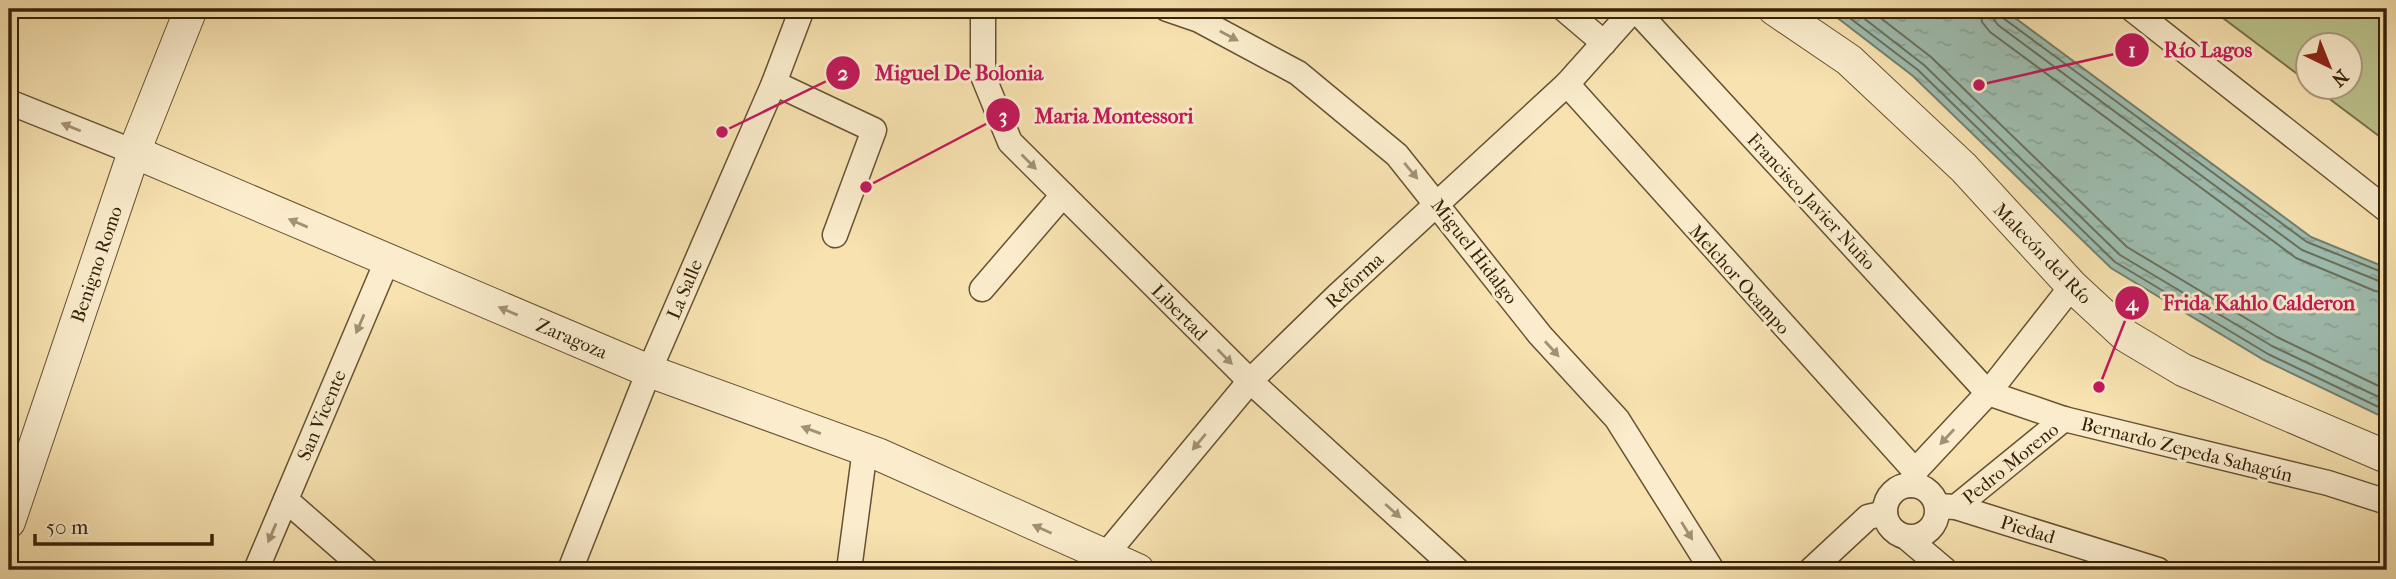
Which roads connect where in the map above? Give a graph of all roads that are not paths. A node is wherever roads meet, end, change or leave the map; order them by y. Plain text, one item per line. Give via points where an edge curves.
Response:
1 (191, 9) edge
2 (802, 9) edge
3 (983, 9) edge
4 (1167, 9) edge
5 (1563, 9) edge
6 (1635, 9) edge
7 (1774, 9) edge
8 (2132, 9) edge
9 (1604, 43) junction
10 (774, 83) junction
11 (1567, 85) junction
12 (9, 102) edge
13 (134, 152) junction
14 (1063, 195) junction
15 (1437, 203) junction
16 (2387, 210) edge
17 (835, 235) dead end
18 (387, 261) junction
19 (2072, 286) junction
20 (982, 289) dead end
21 (649, 370) junction
22 (1250, 381) junction
23 (1988, 393) junction
24 (2064, 419) junction
25 (864, 449) junction
26 (2387, 457) edge
27 (1913, 478) junction
28 (286, 500) junction
29 (2387, 502) edge
30 (1947, 506) junction
31 (1885, 513) junction
32 (9, 522) edge
33 (1906, 537) junction
34 (1099, 564) edge
35 (256, 570) edge
36 (366, 570) edge
37 (570, 570) edge
38 (849, 570) edge
39 (1138, 570) edge
40 (1457, 570) edge
41 (1712, 570) edge
42 (1811, 570) edge
43 (1945, 570) edge
44 (2158, 570) edge

1 - 13 street, Benigno Romo
2 - 10 street, La Salle
3 -> 14 street, Libertad via 983,76 1010,142
4 -> 15 street, Miguel Hidalgo via 1199,20 1298,73 1397,155
5 - 9 street
6 - 9 street, Reforma
6 - 23 street, Francisco Javier Nuño
7 - 19 street, Malecón del Río via 1849,60 1964,168
8 - 16 street
9 - 11 street, Reforma
10 - 17 street via 874,130
10 - 21 street, La Salle
11 - 15 street, Reforma
11 - 27 street, Melchor Ocampo
13 -> 12 street, Zaragoza
18 -> 13 street, Zaragoza
13 - 32 street, Benigno Romo
14 - 20 street
14 -> 22 street, Libertad
15 - 22 street, Reforma
15 -> 41 street, Miguel Hidalgo via 1540,335 1617,419
21 -> 18 street, Zaragoza
18 -> 28 street, San Vicente
19 - 23 street
19 - 26 street, Malecón del Río via 2126,336 2183,370
25 -> 21 street, Zaragoza
21 - 37 street, La Salle
22 -> 34 street, Reforma
22 -> 40 street, Libertad
23 - 24 street, Bernardo Zepeda Sahagún
23 -> 27 street
24 - 29 street, Bernardo Zepeda Sahagún via 2328,483
24 - 30 street, Pedro Moreno
34 -> 25 street, Zaragoza
25 - 38 street
27 - 30 street
27 - 31 street via 1889,496
28 -> 35 street, San Vicente
28 - 36 street
30 - 33 street via 1930,530
30 - 44 street, Piedad
31 - 33 street via 1891,528
31 - 42 street via 1868,517
33 - 43 street
34 - 39 street, Zaragoza

